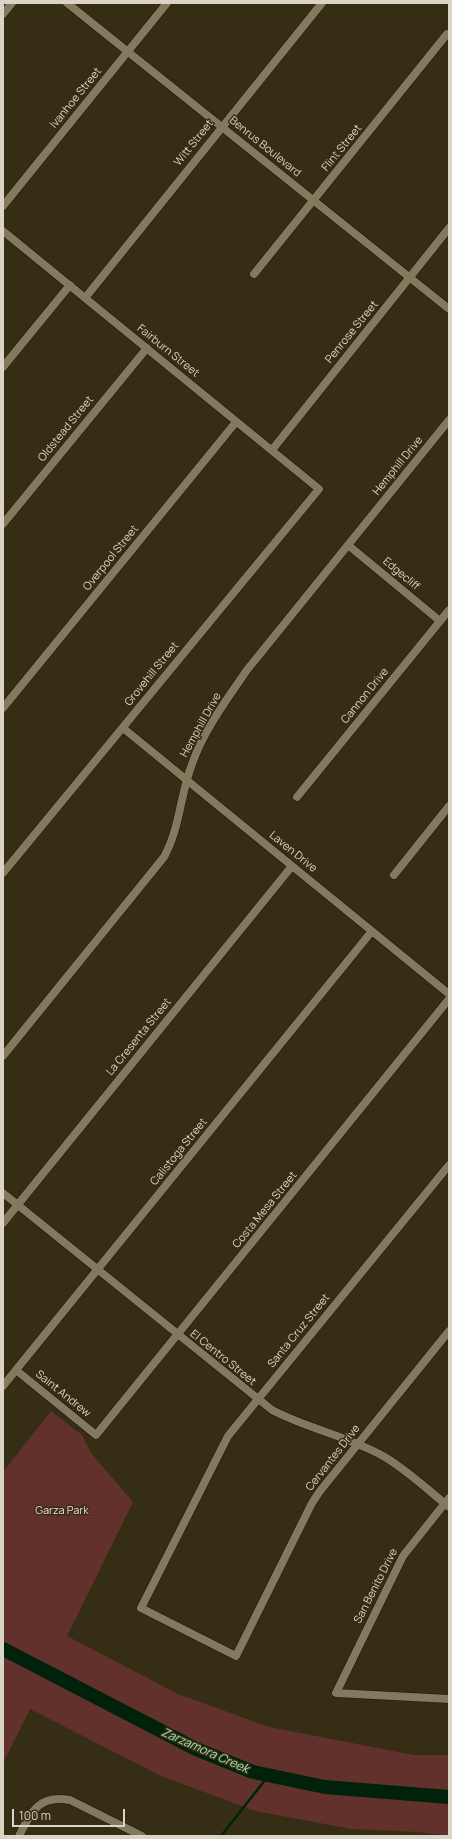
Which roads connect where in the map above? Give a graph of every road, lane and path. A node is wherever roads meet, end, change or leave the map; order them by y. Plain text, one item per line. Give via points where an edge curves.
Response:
1 (12, 3) edge
2 (67, 3) edge
3 (167, 3) edge
4 (322, 3) edge
5 (3, 14) edge
6 (447, 34) dead end
7 (127, 51) junction
8 (221, 127) junction
9 (313, 201) junction
10 (3, 206) edge
11 (449, 228) edge
12 (3, 231) edge
13 (254, 274) dead end
14 (410, 278) junction
15 (70, 285) junction
16 (85, 298) junction
17 (449, 308) edge
18 (147, 348) junction
19 (3, 367) edge
20 (449, 420) edge
21 (236, 422) junction
22 (272, 450) junction
23 (319, 488) joint
24 (3, 524) edge
25 (348, 545) junction
26 (449, 610) edge
27 (440, 621) junction
28 (3, 708) edge
29 (123, 728) junction
30 (186, 780) junction
31 (297, 797) dead end
32 (449, 806) edge
33 (292, 866) junction
34 (3, 874) edge
35 (394, 875) dead end
36 (372, 931) junction
37 (449, 994) edge
38 (449, 999) edge
39 (3, 1056) edge
40 (449, 1165) edge
41 (3, 1193) edge
42 (18, 1205) junction
43 (3, 1223) edge
44 (98, 1270) junction
45 (449, 1331) edge
46 (178, 1335) junction
47 (16, 1370) junction
48 (3, 1386) edge
49 (258, 1399) junction
50 (96, 1435) joint
51 (358, 1444) junction
52 (448, 1503) edge
53 (236, 1656) joint
54 (449, 1699) edge
55 (19, 1836) edge
56 (142, 1836) edge

1 - 5 street
2 - 7 street, Benrus Boulevard
3 - 7 street, Ivanhoe Street
4 - 8 street, Witt Street
6 - 9 street, Flint Street
7 - 8 street, Benrus Boulevard
7 - 10 street, Ivanhoe Street
8 - 9 street, Benrus Boulevard
8 - 16 street, Witt Street
9 - 13 street, Flint Street
9 - 14 street, Benrus Boulevard
11 - 14 street, Penrose Street
12 - 15 street, Fairburn Street
14 - 17 street, Benrus Boulevard
14 - 22 street, Penrose Street
15 - 16 street, Fairburn Street
15 - 19 street
16 - 18 street, Fairburn Street
18 - 21 street, Fairburn Street
18 - 24 street, Oldstead Street
20 - 25 street, Hemphill Drive
21 - 22 street, Fairburn Street
21 - 28 street, Overpool Street
22 - 23 street, Fairburn Street
23 - 29 street, Grovehill Street
25 - 27 street, Edgecliff
25 - 30 street, Hemphill Drive via 247,670 201,744
26 - 27 street, Cannon Drive
27 - 31 street, Cannon Drive
29 - 30 street, Laven Drive
29 - 34 street, Grovehill Street
30 - 33 street, Laven Drive
30 - 39 street, Hemphill Drive via 174,835 158,867
32 - 35 street
33 - 36 street, Laven Drive
33 - 42 street, La Cresenta Street
36 - 37 street, Laven Drive
36 - 44 street, Calistoga Street
38 - 46 street, Costa Mesa Street
40 - 49 street, Santa Cruz Street
41 - 42 street, El Centro Street
42 - 43 street, La Cresenta Street
42 - 44 street, El Centro Street
44 - 46 street, El Centro Street
44 - 47 street, Calistoga Street
45 - 51 street, Cervantes Drive
46 - 49 street, El Centro Street
46 - 50 street, Costa Mesa Street
47 - 48 street, Calistoga Street
47 - 50 street, Saint Andrew
49 - 51 street, El Centro Street via 272,1410 299,1423
49 - 53 street, Santa Cruz Street via 228,1436 141,1608
51 - 52 street, El Centro Street via 385,1457
51 - 53 street, Cervantes Drive via 312,1503
52 - 54 street, San Benito Drive via 403,1556 336,1692
55 - 56 street via 34,1809 50,1799 59,1798 70,1800

